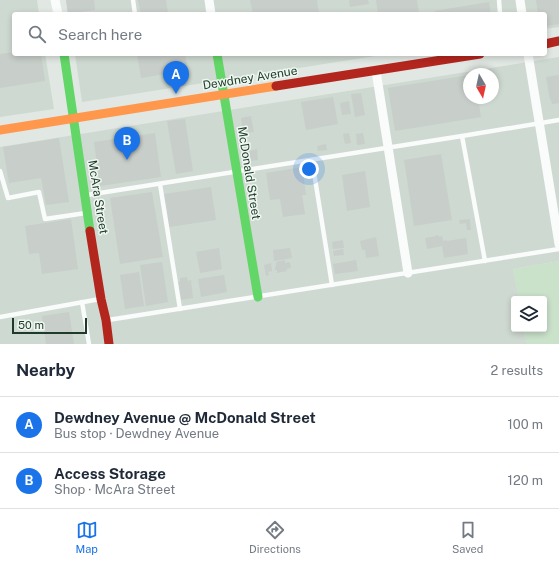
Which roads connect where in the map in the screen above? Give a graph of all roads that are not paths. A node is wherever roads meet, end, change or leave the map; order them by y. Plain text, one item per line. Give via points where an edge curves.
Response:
1 (55, 0) edge
2 (133, 0) edge
3 (209, 0) edge
4 (498, 0) edge
5 (520, 0) edge
6 (58, 12) edge
7 (135, 12) edge
8 (211, 12) edge
9 (500, 12) edge
10 (522, 12) edge
11 (559, 42) edge
12 (547, 44) edge
13 (64, 56) edge
14 (217, 56) edge
15 (468, 56) edge
16 (528, 56) edge
17 (376, 71) junction
18 (224, 95) junction
19 (74, 118) junction
20 (559, 120) edge
21 (539, 123) junction
22 (0, 130) edge
23 (462, 136) junction
24 (388, 148) junction
25 (312, 160) junction
26 (0, 171) edge
27 (236, 172) junction
28 (160, 184) junction
29 (85, 196) junction
30 (88, 213) junction
31 (559, 244) edge
32 (559, 249) edge
33 (485, 261) junction
34 (408, 273) junction
35 (332, 285) junction
36 (258, 296) junction
37 (102, 299) junction
38 (82, 302) junction
39 (180, 309) junction
40 (0, 316) edge
41 (106, 320) junction
42 (89, 344) edge
43 (109, 344) edge

1 - 6 street
2 - 7 lane
3 - 8 street
4 - 9 lane
5 - 10 street
11 - 12 street
13 - 19 street, McAra Street
14 - 18 street, McDonald Street
15 - 17 street, Dewdney Avenue
16 - 21 street
17 - 18 street, Dewdney Avenue
17 - 24 street
18 - 19 street, Dewdney Avenue
18 - 27 street, McDonald Street
19 - 22 street, Dewdney Avenue
19 - 29 street, McAra Street
20 - 21 lane
21 - 23 lane
21 - 31 street
23 - 24 lane
23 - 33 lane
24 - 25 lane
24 - 34 street
25 - 27 lane
25 - 35 lane
26 - 30 lane via 8,198 39,192 44,219
27 - 28 lane
27 - 36 street, McDonald Street
28 - 29 lane
28 - 39 lane
29 - 30 street, McAra Street
30 - 37 street, McAra Street
32 - 33 lane
33 - 34 lane
34 - 35 lane
35 - 36 lane
36 - 39 lane
37 - 38 lane
37 - 41 street, McAra Street
38 - 40 lane
38 - 42 lane
39 - 41 lane
41 - 43 street, McAra Street

